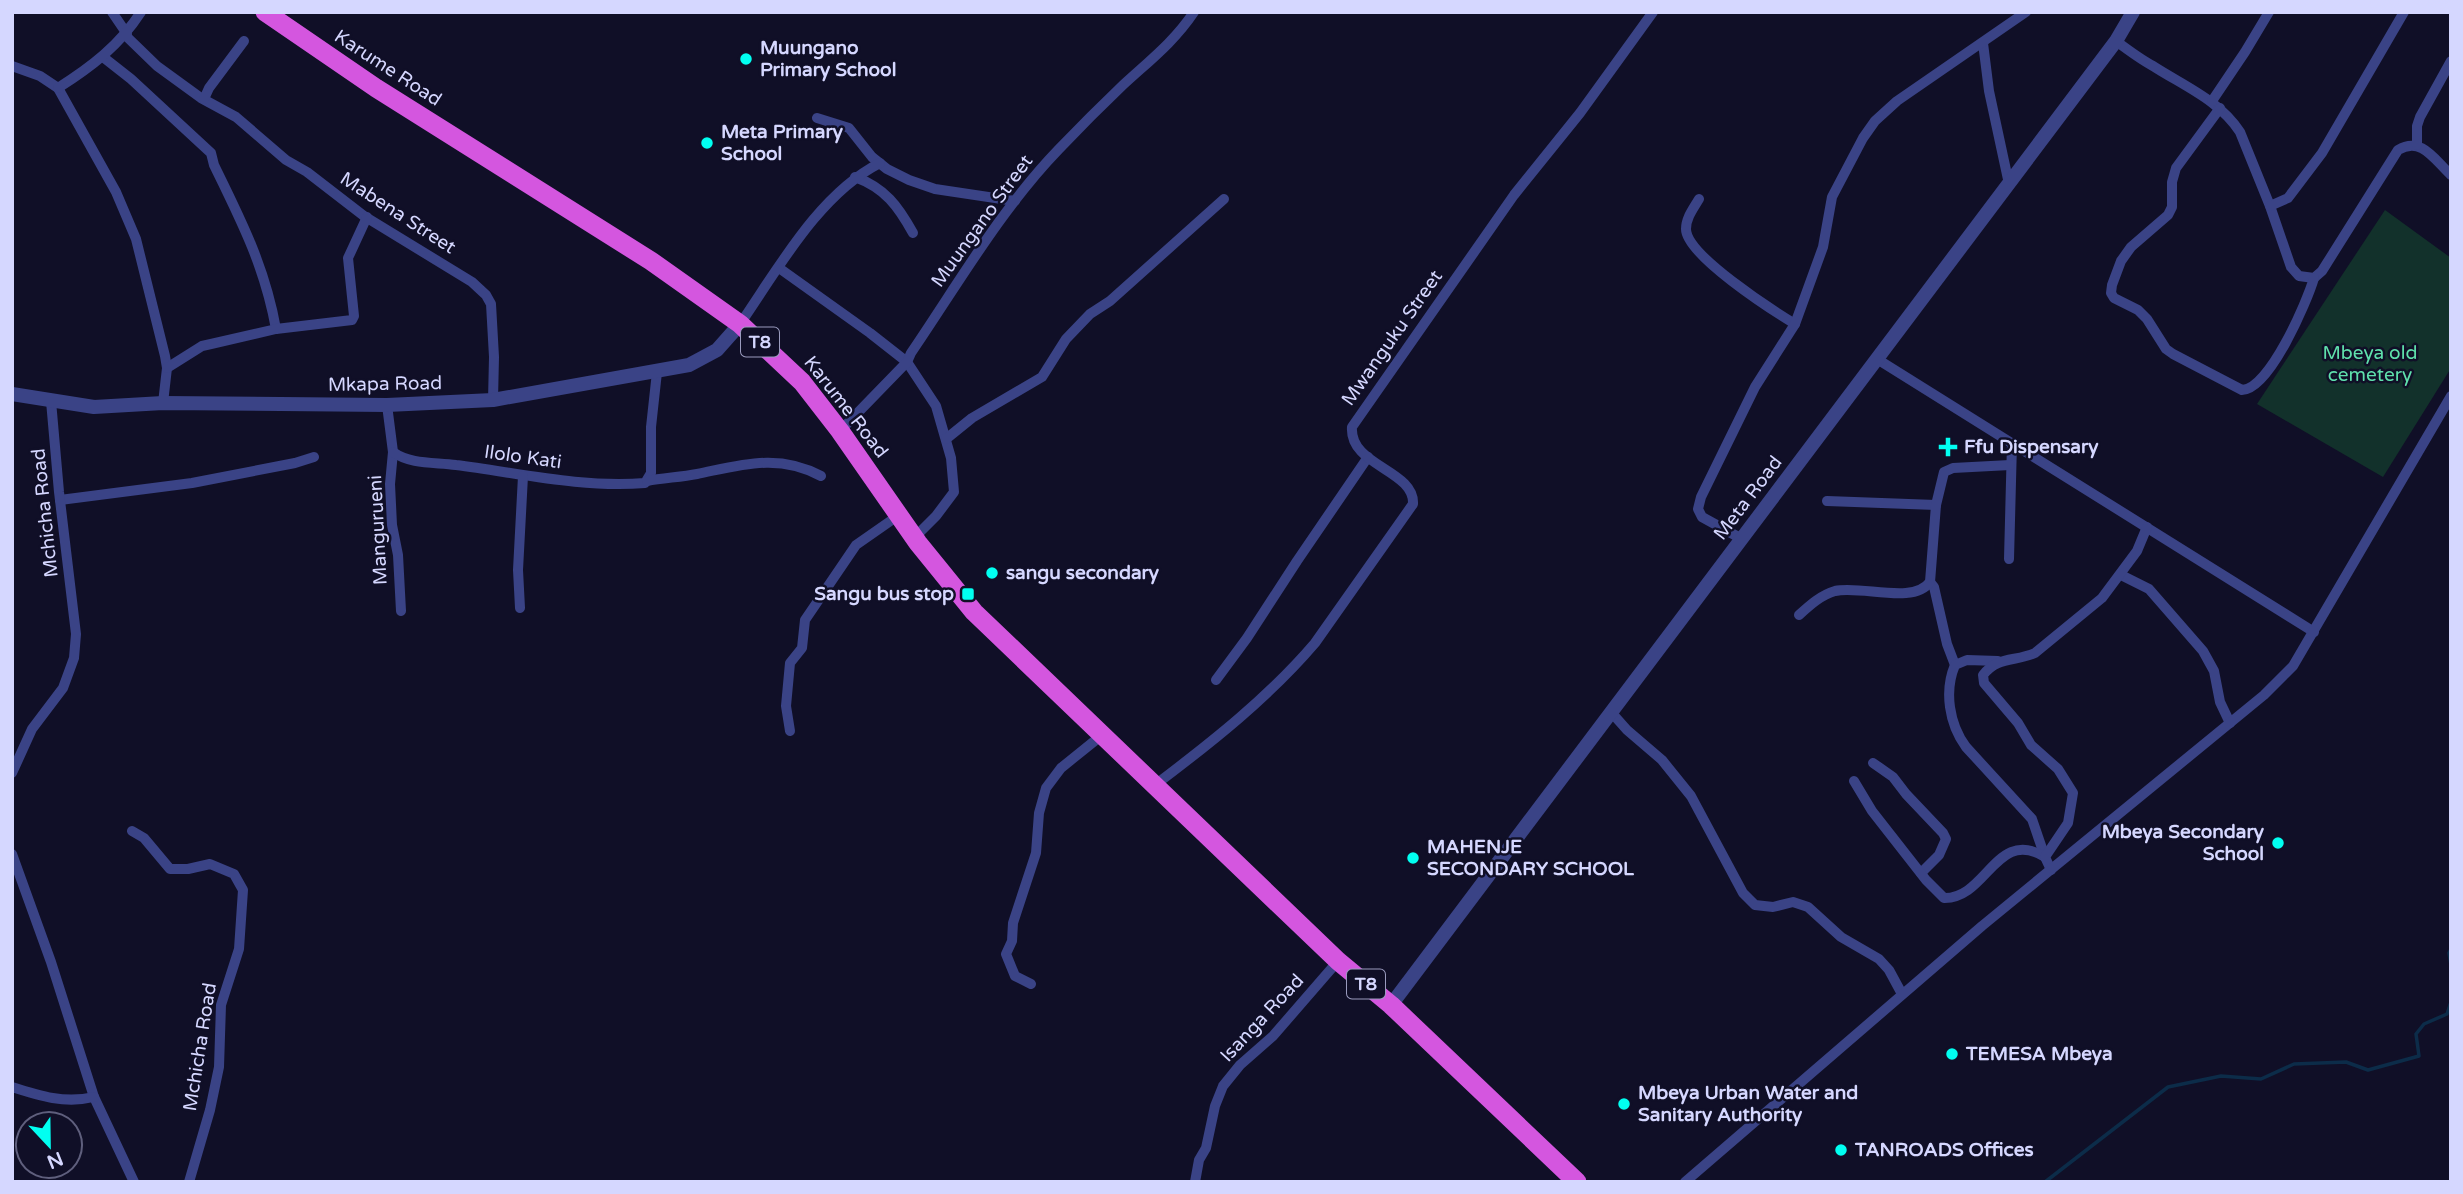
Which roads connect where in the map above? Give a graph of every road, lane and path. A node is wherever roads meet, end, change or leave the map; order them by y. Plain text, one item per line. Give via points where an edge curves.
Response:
1 (112, 12) edge
2 (141, 12) edge
3 (265, 12) edge
4 (1194, 12) edge
5 (1653, 12) edge
6 (2026, 12) edge
7 (2133, 12) edge
8 (2269, 12) edge
9 (2404, 12) edge
10 (126, 35) junction
11 (244, 41) dead end
12 (2116, 41) junction
13 (1983, 43) junction
14 (12, 57) edge
15 (103, 57) junction
16 (2451, 61) edge
17 (17, 68) edge
18 (58, 88) junction
19 (203, 99) junction
20 (2216, 104) junction
21 (817, 118) dead end
22 (2417, 145) junction
23 (880, 163) junction
24 (2451, 174) edge
25 (855, 177) junction
26 (2009, 184) junction
27 (1224, 199) dead end
28 (1699, 200) dead end
29 (1015, 201) junction
30 (2270, 206) junction
31 (368, 217) junction
32 (913, 233) dead end
33 (779, 268) junction
34 (2314, 278) junction
35 (740, 324) junction
36 (1795, 324) junction
37 (276, 329) junction
38 (1877, 359) junction
39 (907, 362) junction
40 (167, 368) junction
41 (657, 372) junction
42 (12, 394) edge
43 (2451, 396) edge
44 (493, 400) junction
45 (51, 401) junction
46 (163, 403) junction
47 (387, 405) junction
48 (840, 431) junction
49 (946, 439) junction
50 (2012, 443) junction
51 (393, 452) junction
52 (314, 457) dead end
53 (1368, 457) junction
54 (2010, 465) junction
55 (523, 476) junction
56 (821, 476) dead end
57 (648, 480) junction
58 (60, 500) junction
59 (1827, 500) dead end
60 (1936, 505) junction
61 (899, 516) junction
62 (2147, 527) junction
63 (915, 537) junction
64 (1742, 539) junction
65 (2009, 559) dead end
66 (2121, 575) junction
67 (1930, 582) junction
68 (520, 608) dead end
69 (401, 611) dead end
70 (1799, 615) dead end
71 (2314, 632) junction
72 (1998, 661) junction
73 (1955, 665) junction
74 (1216, 680) dead end
75 (1611, 712) junction
76 (2230, 723) junction
77 (790, 731) dead end
78 (1102, 735) junction
79 (1873, 763) dead end
80 (14, 770) edge
81 (1854, 781) dead end
82 (1156, 785) junction
83 (132, 831) dead end
84 (12, 854) edge
85 (2045, 857) junction
86 (2051, 870) junction
87 (1921, 873) junction
88 (1338, 961) junction
89 (1031, 984) dead end
90 (1902, 994) junction
91 (1391, 1005) junction
92 (12, 1087) edge
93 (94, 1097) junction
94 (1195, 1178) edge
95 (134, 1182) edge
96 (188, 1182) edge
97 (1577, 1182) edge
98 (1685, 1182) edge

1 - 10 street, Mabena Street
2 - 10 street
3 - 35 highway, Karume Road / T8 via 376,88 651,261
4 - 29 street, Muungano Street via 1178,36 1058,150
5 - 53 street, Mwanguku Street via 1514,195 1352,427 1357,449
6 - 13 street
7 - 12 street, Meta Road
8 - 20 street
9 - 30 street via 2322,153 2288,198
10 - 15 street
10 - 19 street, Mabena Street via 157,66
11 - 19 street
12 - 20 street
12 - 26 street, Meta Road
13 - 26 street
13 - 36 street via 1897,101 1863,138 1832,197 1823,247
14 - 17 street
15 - 18 street
15 - 37 street via 211,153 255,250
16 - 22 street via 2420,117
17 - 18 street
18 - 40 street via 116,192 136,239
19 - 31 street, Mabena Street via 236,117 286,160
20 - 30 street via 2240,132
20 - 34 street via 2176,168 2168,215 2131,247 2114,274 2111,293 2138,310 2173,354 2248,390 2262,379 2293,330
21 - 23 street via 849,128
22 - 24 street
22 - 34 street via 2398,150
23 - 25 street
23 - 29 street via 935,189
25 - 32 street via 887,195
25 - 33 street via 826,204
26 - 38 street, Meta Road
27 - 49 street via 1090,314 1066,339 1042,377 972,418
28 - 36 street via 1687,220 1692,246
29 - 39 street, Muungano Street
30 - 34 street via 2294,272
31 - 37 street via 348,258 354,318
31 - 44 street, Mabena Street via 486,295 491,304
33 - 35 street
33 - 39 street
35 - 41 street, Mkapa Road via 717,350 689,365
35 - 48 highway, Karume Road / T8 via 802,382
36 - 64 street via 1755,387 1698,509 1702,517
37 - 40 street via 202,346
38 - 50 street
38 - 64 street, Meta Road
39 - 48 street, Muungano Street
39 - 49 street via 936,406
40 - 46 street
41 - 44 street, Mkapa Road
41 - 57 street
42 - 45 street, Mkapa Road
43 - 71 street
44 - 47 street, Mkapa Road
45 - 46 street, Mkapa Road via 94,407
45 - 58 street, Mchicha Road
46 - 47 street, Mkapa Road
47 - 51 street, Mangurueni
48 - 61 highway, Karume Road / T8
49 - 63 street via 954,492
50 - 54 street
50 - 62 street
51 - 55 street, Ilolo Kati via 414,461
51 - 69 street, Mangurueni via 390,484
52 - 58 street via 192,483
53 - 74 street
53 - 82 street, Mwanguku Street via 1406,486 1413,504 1298,663
54 - 60 street via 1947,470
54 - 65 street
55 - 57 street, Ilolo Kati via 581,482
55 - 68 street
56 - 57 street, Ilolo Kati via 799,466 772,462
58 - 80 street, Mchicha Road via 76,634 74,658 63,688 32,729
59 - 60 street
60 - 67 street
61 - 63 highway, Karume Road / T8
61 - 77 street via 856,545 805,620 802,648 790,663 786,706
62 - 66 street
62 - 71 street
63 - 78 highway, Karume Road / T8 via 974,612
64 - 75 street, Meta Road
66 - 72 street via 2102,598 2035,653
66 - 76 street via 2149,589 2203,651
67 - 70 street via 1911,594 1835,592
67 - 73 street
71 - 76 street via 2292,666
72 - 73 street via 1967,660
72 - 85 street via 1984,672 1984,683 2073,793 2068,823
73 - 85 street via 1949,694 1959,737 2032,819
75 - 90 street via 1662,760 1691,796 1743,894 1755,905 1793,902 1808,907 1841,937 1879,958
75 - 91 street, Meta Road
76 - 86 street
78 - 82 highway, Karume Road / T8
78 - 89 street via 1046,788 1036,853 1006,954 1015,976
79 - 87 street via 1893,776 1946,839 1939,855
81 - 87 street via 1871,811
82 - 88 highway, T8
83 - 96 street, Mchicha Road via 144,838 170,869 210,864 234,874 243,890 239,949 221,1005 219,1067
84 - 93 street
85 - 86 street
85 - 87 street via 2017,849 1964,891 1947,898
86 - 90 street
88 - 91 highway, T8
88 - 94 street, Isanga Road via 1223,1086
90 - 98 street
91 - 97 highway, T8
92 - 93 street via 47,1098
93 - 95 street

